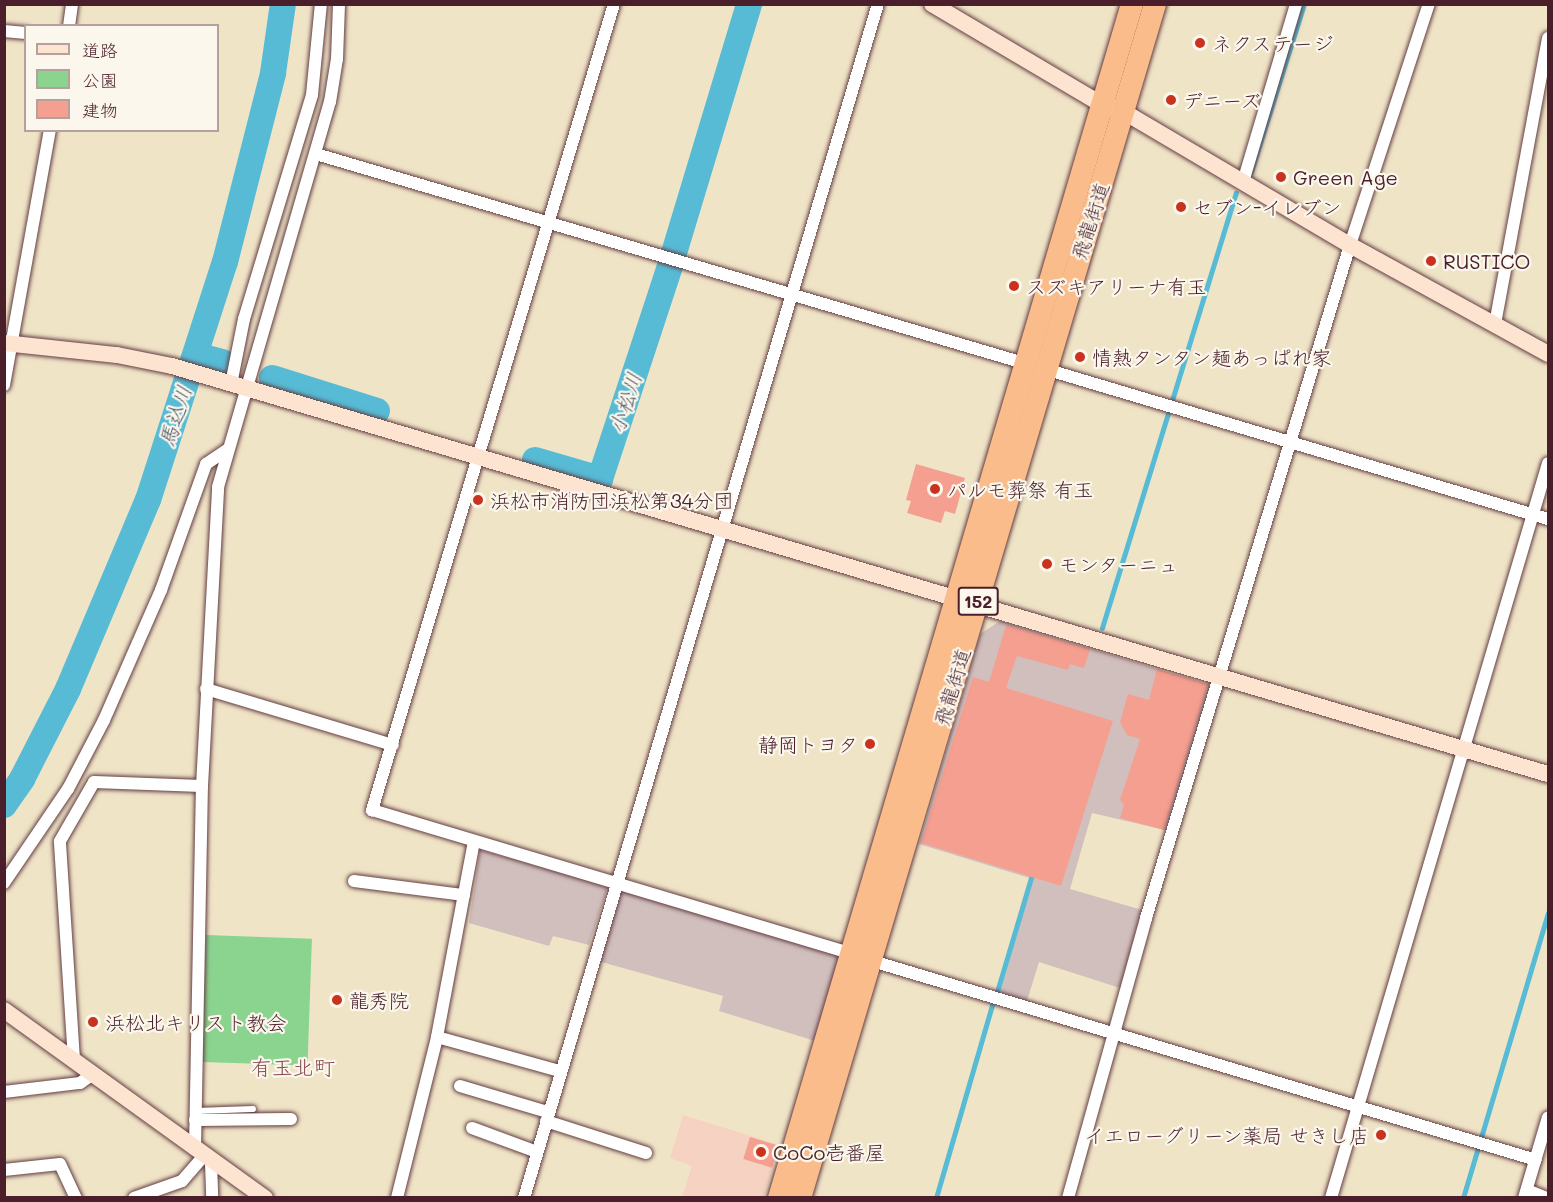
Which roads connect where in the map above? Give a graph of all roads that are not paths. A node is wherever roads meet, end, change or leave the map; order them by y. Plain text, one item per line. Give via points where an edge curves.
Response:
1 (72, 4) edge
2 (321, 4) edge
3 (339, 4) edge
4 (614, 4) edge
5 (878, 4) edge
6 (932, 4) edge
7 (1132, 4) edge
8 (1155, 4) edge
9 (1296, 4) edge
10 (1429, 4) edge
11 (958, 10) edge
12 (69, 24) edge
13 (4, 31) edge
14 (24, 33) edge
15 (1548, 38) edge
16 (1114, 109) junction
17 (50, 132) edge
18 (316, 154) junction
19 (1243, 182) junction
20 (548, 222) junction
21 (1350, 245) junction
22 (793, 292) junction
23 (1495, 324) junction
24 (8, 343) edge
25 (1548, 354) edge
26 (1036, 366) junction
27 (4, 385) edge
28 (239, 386) junction
29 (1292, 442) junction
30 (228, 448) junction
31 (478, 458) junction
32 (1548, 463) edge
33 (1534, 515) junction
34 (1548, 519) edge
35 (722, 529) junction
36 (967, 602) junction
37 (1219, 677) junction
38 (206, 690) junction
39 (393, 745) junction
40 (1464, 749) junction
41 (1548, 774) edge
42 (202, 786) junction
43 (474, 842) junction
44 (354, 880) dead end
45 (4, 883) edge
46 (616, 883) junction
47 (464, 895) junction
48 (861, 957) junction
49 (4, 1010) edge
50 (1115, 1034) junction
51 (437, 1037) junction
52 (74, 1060) junction
53 (560, 1071) junction
54 (93, 1074) junction
55 (460, 1086) dead end
56 (4, 1092) edge
57 (1358, 1106) junction
58 (254, 1109) dead end
59 (196, 1116) junction
60 (547, 1117) junction
61 (1548, 1117) edge
62 (291, 1119) dead end
63 (472, 1128) dead end
64 (537, 1152) junction
65 (646, 1153) dead end
66 (203, 1155) junction
67 (1536, 1161) junction
68 (4, 1170) edge
69 (172, 1192) edge
70 (1526, 1194) edge
71 (76, 1197) edge
72 (134, 1197) edge
73 (212, 1197) edge
74 (264, 1197) edge
75 (397, 1197) edge
76 (524, 1197) edge
77 (779, 1197) edge
78 (800, 1197) edge
79 (1068, 1197) edge
80 (1330, 1197) edge
81 (1546, 1197) edge

1 - 12 street
2 - 28 street via 312,95 244,319
3 - 18 street via 337,59
4 - 20 street
5 - 22 street
6 - 11 street
7 - 16 highway, 飛龍街道 / 152
8 - 16 highway, 飛龍街道 / 152
9 - 19 street
10 - 21 street
11 - 16 street
13 - 14 street
15 - 23 street
16 - 19 street
16 - 26 highway, 飛龍街道 / 152
17 - 24 street
18 - 20 street
18 - 28 street
19 - 21 street
20 - 22 street
20 - 31 street
21 - 23 street
21 - 29 street
22 - 26 street
22 - 35 street
23 - 25 street
24 - 27 street
24 - 28 street via 117,354
26 - 29 street
26 - 36 highway, 飛龍街道 / 152
28 - 30 street
28 - 31 street
29 - 33 street
29 - 37 street
30 - 38 street via 218,487
30 - 45 street via 206,464 161,590 104,720 68,789
31 - 35 street
31 - 39 street
32 - 33 street
33 - 34 street
33 - 40 street
35 - 36 street
35 - 46 street
36 - 37 street
36 - 48 highway, 飛龍街道 / 152
37 - 40 street
37 - 50 street
38 - 39 street
38 - 42 street
39 - 43 street via 372,810
40 - 41 street
40 - 57 street
42 - 52 street via 94,782 60,841
42 - 59 street
43 - 46 street
43 - 47 street
44 - 47 street
46 - 48 street
46 - 53 street
47 - 51 street
48 - 50 street
48 - 77 highway, 飛龍街道 / 152
48 - 78 highway, 飛龍街道 / 152
49 - 52 street
50 - 57 street
50 - 79 street
51 - 53 street
51 - 75 street
52 - 54 street
53 - 60 street
54 - 56 street via 80,1083
54 - 66 street
55 - 60 street
57 - 67 street
57 - 80 street
58 - 59 lane
59 - 62 street
59 - 66 street
60 - 64 street
60 - 65 street
61 - 67 street
63 - 64 street
64 - 76 street
66 - 69 street via 187,1179
66 - 73 street
66 - 74 street
67 - 70 street
68 - 71 street via 60,1164
69 - 72 street
70 - 81 street

